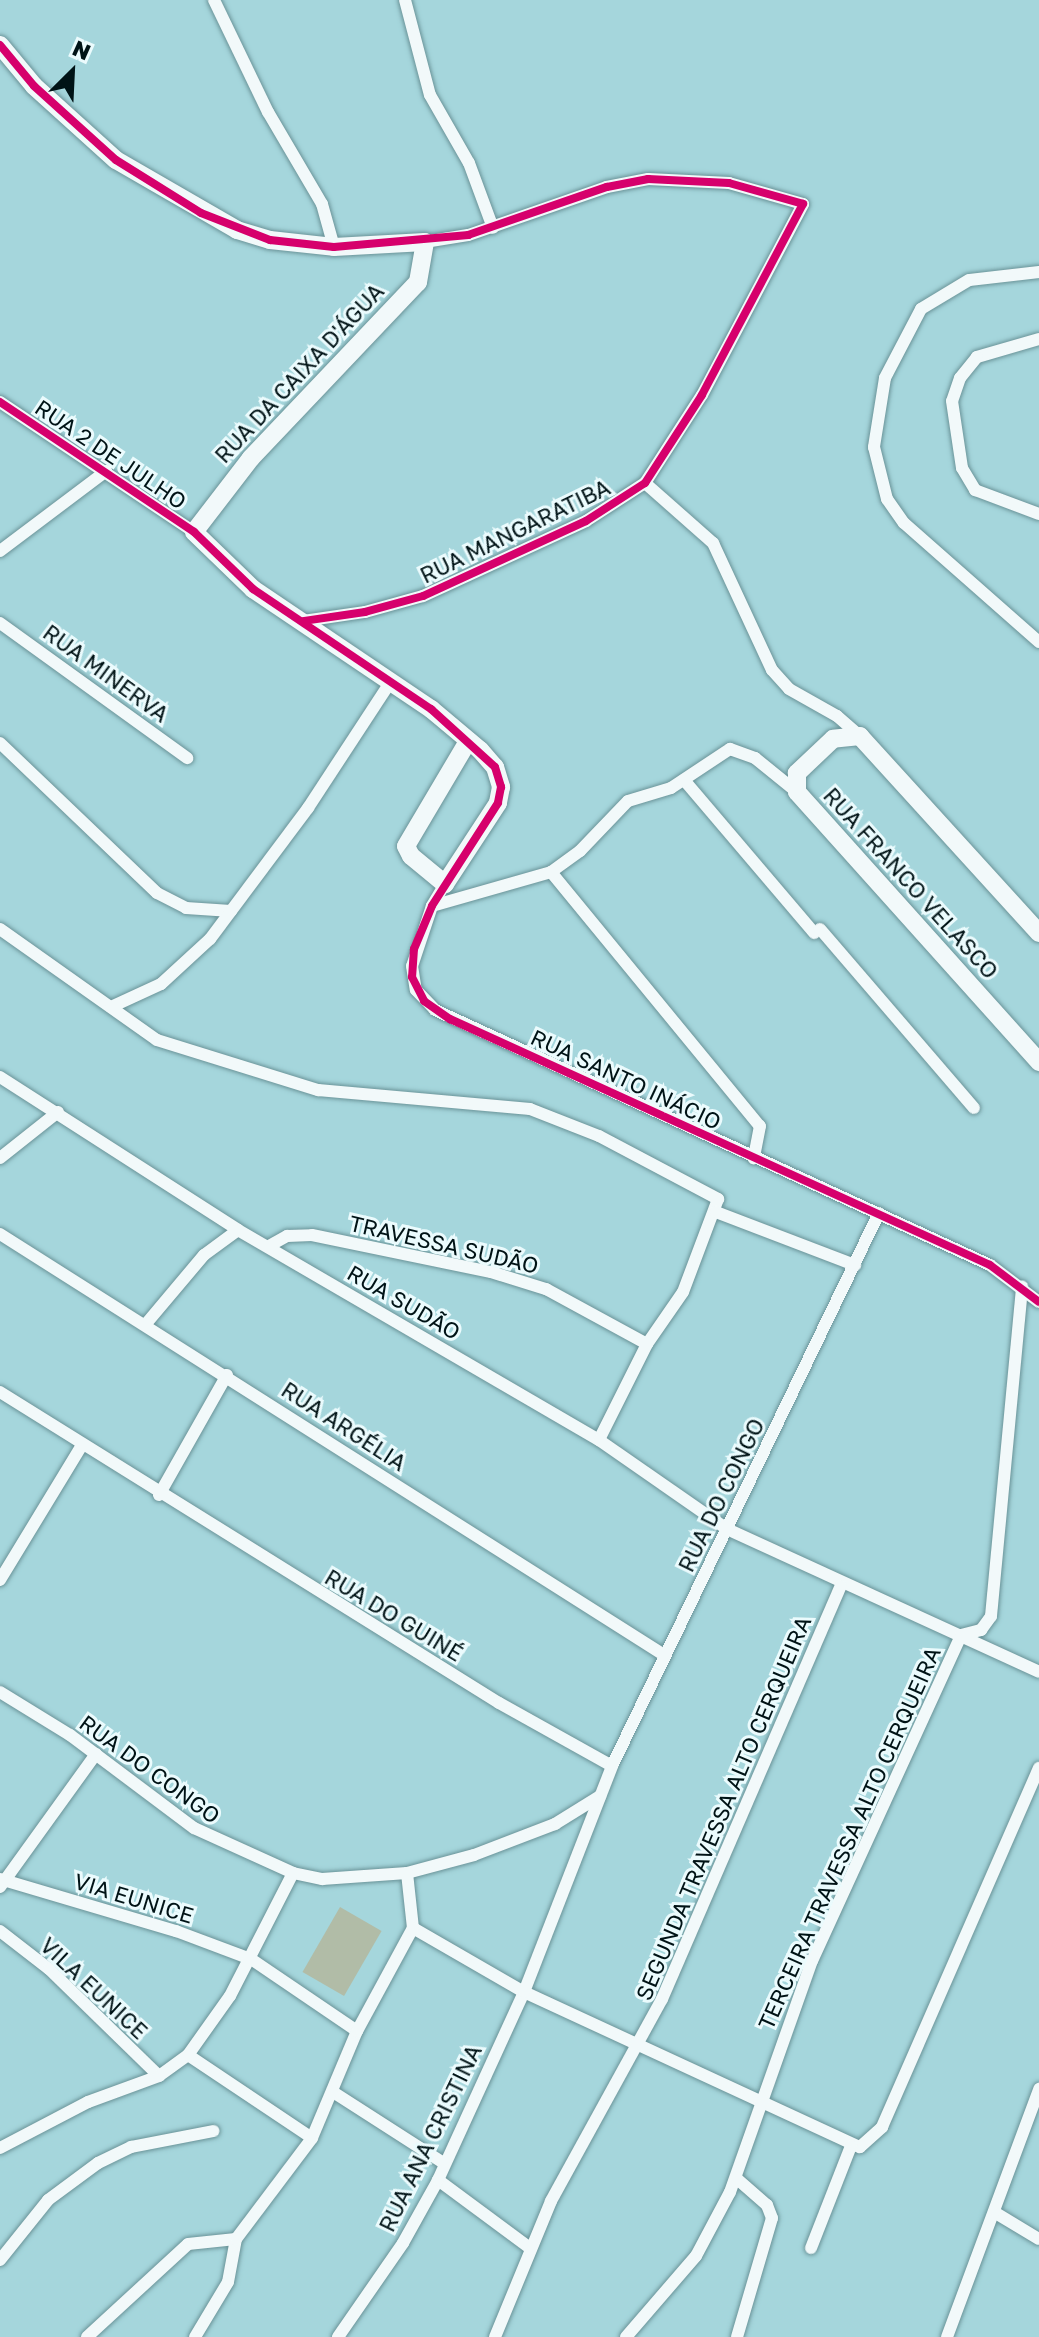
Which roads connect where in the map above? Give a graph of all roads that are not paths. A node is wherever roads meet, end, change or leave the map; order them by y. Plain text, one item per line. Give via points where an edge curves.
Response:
1 (214, 0) edge
2 (405, 0) edge
3 (0, 45) edge
4 (493, 228) junction
5 (425, 242) junction
6 (334, 247) junction
7 (1039, 272) edge
8 (1039, 339) edge
9 (0, 402) edge
10 (106, 471) junction
11 (645, 483) junction
12 (1039, 514) edge
13 (194, 532) junction
14 (0, 551) edge
15 (303, 621) junction
16 (0, 623) edge
17 (1039, 642) edge
18 (391, 681) junction
19 (860, 736) junction
20 (468, 741) junction
21 (0, 743) edge
22 (187, 758) dead end
23 (499, 775) joint
24 (684, 780) junction
25 (797, 792) junction
26 (551, 872) junction
27 (445, 884) junction
28 (432, 906) junction
29 (231, 911) junction
30 (0, 929) edge
31 (1039, 933) edge
32 (111, 1007) junction
33 (1039, 1062) edge
34 (0, 1077) edge
35 (974, 1108) dead end
36 (58, 1112) junction
37 (0, 1158) edge
38 (754, 1158) junction
39 (716, 1212) junction
40 (879, 1213) junction
41 (238, 1230) junction
42 (0, 1234) edge
43 (269, 1246) junction
44 (855, 1265) junction
45 (1022, 1286) junction
46 (1039, 1302) edge
47 (145, 1325) junction
48 (647, 1344) junction
49 (227, 1375) junction
50 (2, 1398) edge
51 (599, 1440) junction
52 (81, 1447) junction
53 (159, 1495) junction
54 (727, 1529) junction
55 (0, 1580) edge
56 (841, 1586) junction
57 (961, 1635) junction
58 (664, 1655) junction
59 (1039, 1672) edge
60 (0, 1692) edge
61 (96, 1754) junction
62 (612, 1766) junction
63 (1039, 1768) edge
64 (600, 1796) junction
65 (293, 1873) junction
66 (407, 1873) junction
67 (1, 1883) edge
68 (413, 1928) junction
69 (0, 1931) edge
70 (251, 1959) junction
71 (524, 1992) junction
72 (357, 2031) junction
73 (640, 2045) junction
74 (188, 2055) junction
75 (159, 2076) junction
76 (1039, 2089) edge
77 (333, 2092) junction
78 (759, 2104) junction
79 (213, 2131) dead end
80 (312, 2138) junction
81 (851, 2146) junction
82 (0, 2148) edge
83 (442, 2162) junction
84 (736, 2178) junction
85 (438, 2180) junction
86 (994, 2212) junction
87 (236, 2239) junction
88 (1039, 2239) edge
89 (530, 2248) junction
90 (811, 2248) dead end
91 (0, 2260) edge
92 (87, 2337) edge
93 (195, 2337) edge
94 (338, 2337) edge
95 (495, 2337) edge
96 (626, 2337) edge
97 (737, 2337) edge
98 (947, 2337) edge

1 - 6 street via 268,112 322,204
2 - 4 street via 430,95 469,163
3 - 6 street via 74,125 163,191 237,230 270,240
4 - 5 street
4 - 11 street, RUA MANGARATIBA via 617,184 677,178 747,186 803,204 702,395
5 - 6 street
5 - 13 street, RUA DA CAIXA D'ÁGUA via 418,282 251,458
7 - 17 street via 969,280 921,309 885,378 874,447 887,499 904,523
8 - 12 street via 977,357 960,378 952,401 962,468 975,490
9 - 10 street, RUA 2 DE JULHO
10 - 13 street, RUA 2 DE JULHO
10 - 14 street
11 - 15 street, RUA MANGARATIBA via 586,521 423,596
11 - 19 street via 713,543 772,670 789,689
13 - 15 street, RUA 2 DE JULHO via 229,570
15 - 18 street, RUA 2 DE JULHO
16 - 22 street, RUA MINERVA
18 - 20 street, RUA 2 DE JULHO
18 - 29 street via 308,808
19 - 25 street, RUA FRANCO VELASCO via 833,739 823,747 797,773
19 - 31 street
20 - 23 street, RUA 2 DE JULHO
20 - 27 street via 406,846
21 - 29 street via 157,893 186,908
23 - 27 street, RUA SANTO INÁCIO via 498,803
24 - 25 street via 730,749 755,758
24 - 26 street via 628,801 580,851
24 - 35 street
25 - 33 street, RUA FRANCO VELASCO
26 - 28 street
26 - 38 street, RUA SANTO INÁCIO via 760,1126
27 - 28 street, RUA SANTO INÁCIO
28 - 38 street, RUA SANTO INÁCIO via 414,949 412,977 435,1010
29 - 32 street via 178,971
30 - 32 street
32 - 39 street via 157,1040 305,1087 530,1109 599,1136 712,1195 719,1203
34 - 36 street, RUA SUDÃO
36 - 37 street
36 - 41 street, RUA SUDÃO
38 - 40 street, RUA SANTO INÁCIO
39 - 44 street
39 - 48 street via 683,1292
40 - 44 street, RUA DO CONGO
40 - 45 street, RUA SANTO INÁCIO via 990,1265
41 - 43 street, RUA SUDÃO
41 - 47 street via 204,1255
42 - 47 street, RUA ARGÉLIA
43 - 48 street, TRAVESSA SUDÃO via 287,1236 312,1235 491,1272 546,1289
43 - 51 street, RUA SUDÃO
44 - 54 street, RUA DO CONGO
45 - 46 street, RUA SANTO INÁCIO
45 - 57 street via 991,1616 981,1630
47 - 49 street, RUA ARGÉLIA
48 - 51 street
49 - 53 street
49 - 58 street, RUA ARGÉLIA
50 - 52 street, RUA DO GUINÉ
51 - 54 street, RUA SUDÃO
52 - 53 street, RUA DO GUINÉ
52 - 55 street
53 - 62 street, RUA DO GUINÉ
54 - 56 street, RUA SUDÃO
54 - 58 street, RUA DO CONGO
56 - 57 street, RUA SUDÃO
56 - 73 street, SEGUNDA TRAVESSA ALTO CERQUEIRA
57 - 59 street, RUA SUDÃO
57 - 78 street, TERCEIRA TRAVESSA ALTO CERQUEIRA via 812,1961
58 - 62 street, RUA DO CONGO
60 - 61 street, RUA DO CONGO
61 - 65 street, RUA DO CONGO via 194,1828
61 - 67 street
62 - 64 street, RUA DO CONGO
63 - 81 street via 882,2127 865,2145
64 - 66 street, RUA DO CONGO via 515,1842
64 - 71 street, RUA DO CONGO
65 - 66 street, RUA DO CONGO via 353,1879
65 - 70 street
66 - 68 street
67 - 70 street, VIA EUNICE via 176,1931
68 - 71 street
68 - 72 street
69 - 75 street, VILA EUNICE via 49,1969
70 - 72 street, VIA EUNICE
70 - 74 street
71 - 73 street
71 - 83 street, RUA ANA CRISTINA
72 - 77 street
73 - 78 street
73 - 89 street, SEGUNDA TRAVESSA ALTO CERQUEIRA
74 - 75 street
74 - 80 street
75 - 82 street via 88,2102
76 - 86 street
77 - 80 street
77 - 83 street
78 - 81 street
78 - 84 street, TERCEIRA TRAVESSA ALTO CERQUEIRA
79 - 91 street via 131,2147 98,2163 48,2200
80 - 87 street
81 - 90 street
83 - 85 street, RUA ANA CRISTINA
84 - 96 street, TERCEIRA TRAVESSA ALTO CERQUEIRA via 696,2256
84 - 97 street via 767,2205 772,2218
85 - 89 street
85 - 94 street, RUA ANA CRISTINA via 403,2243
86 - 88 street
86 - 98 street
87 - 92 street via 188,2244
87 - 93 street via 228,2282
89 - 95 street, SEGUNDA TRAVESSA ALTO CERQUEIRA

